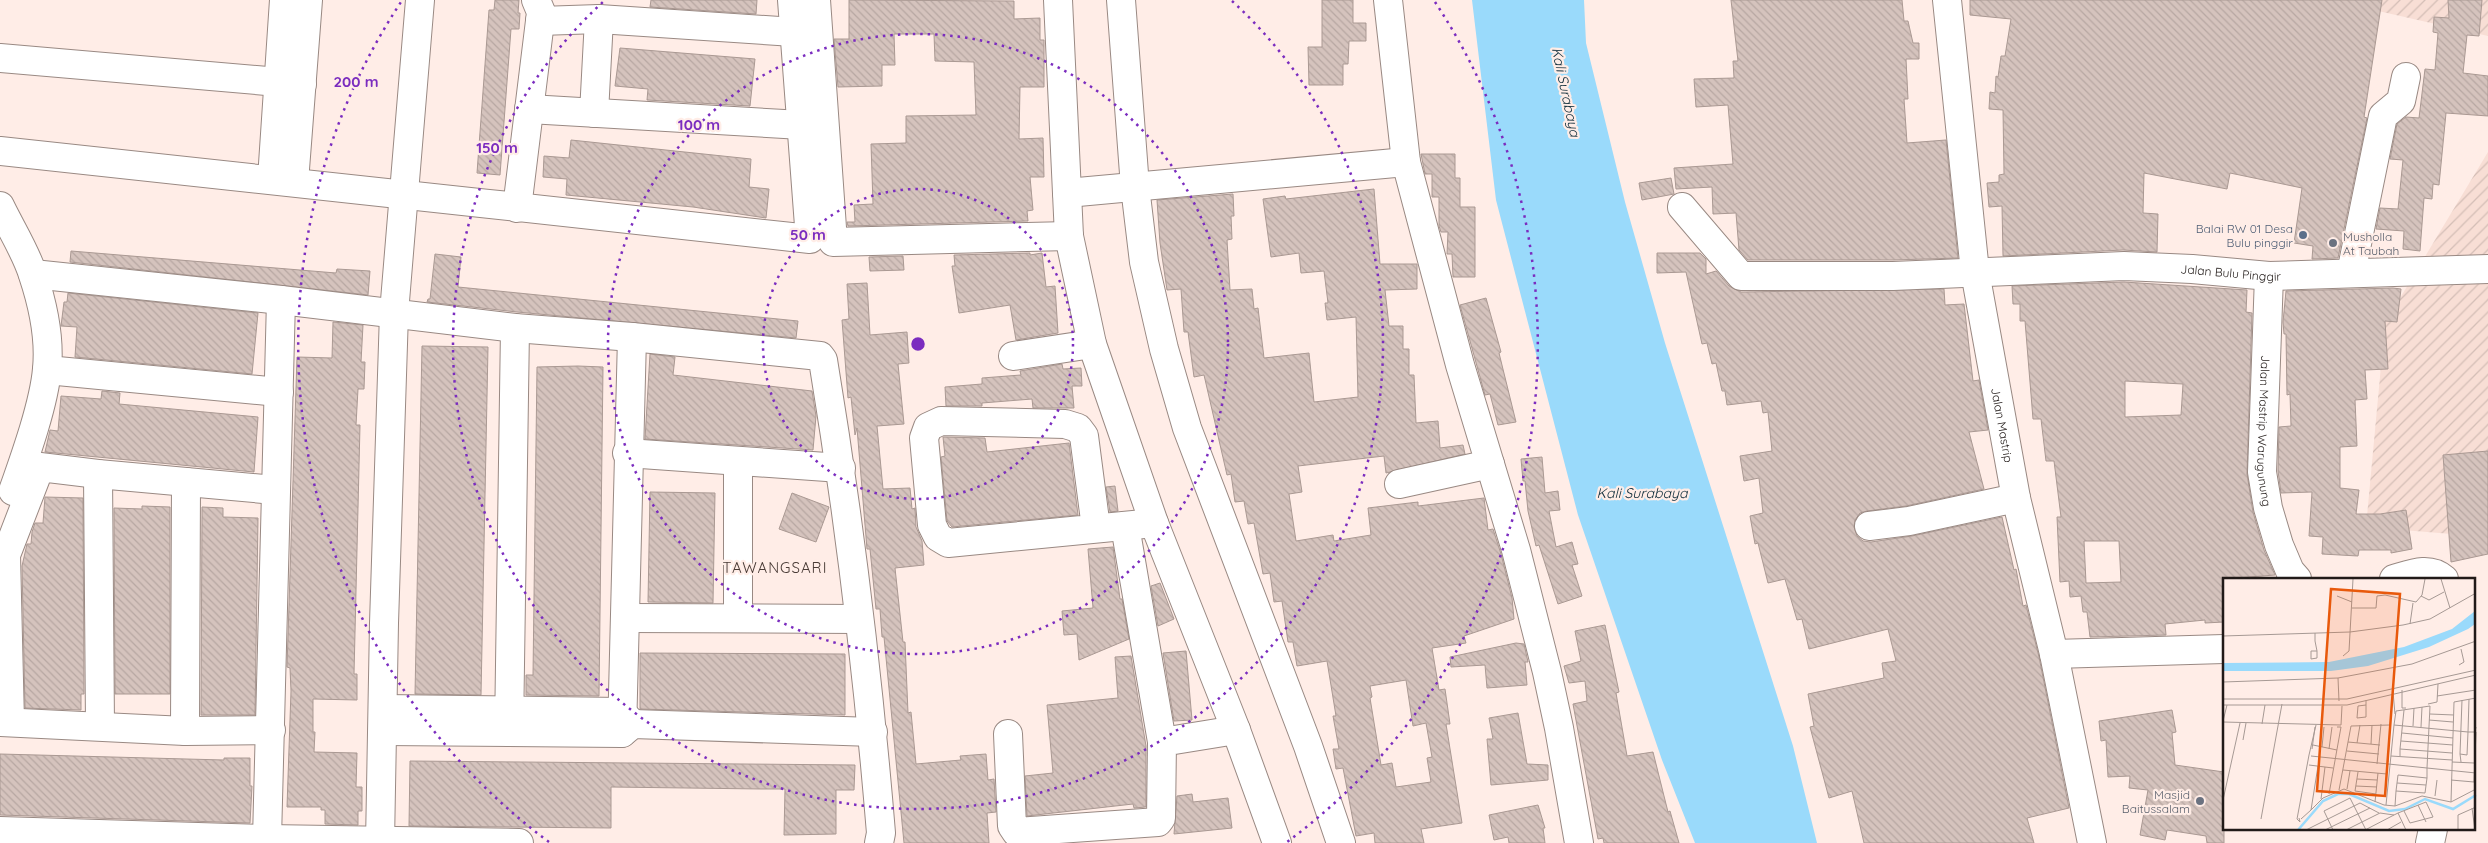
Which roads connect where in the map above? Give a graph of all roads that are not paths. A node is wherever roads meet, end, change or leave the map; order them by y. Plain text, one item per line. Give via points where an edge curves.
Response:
1 (284, 0) edge
2 (308, 0) edge
3 (420, 0) edge
4 (792, 0) edge
5 (816, 0) edge
6 (1058, 0) edge
7 (1121, 0) edge
8 (1388, 0) edge
9 (1946, 0) edge
10 (542, 8) edge
11 (599, 20) junction
12 (794, 32) junction
13 (0, 58) edge
14 (2406, 77) dead end
15 (290, 84) junction
16 (529, 109) junction
17 (594, 113) junction
18 (802, 125) junction
19 (0, 152) edge
20 (1406, 162) junction
21 (283, 181) junction
22 (1129, 187) junction
23 (1073, 192) junction
24 (403, 196) junction
25 (0, 206) edge
26 (1682, 207) dead end
27 (517, 208) junction
28 (1069, 236) junction
29 (2488, 269) edge
30 (1975, 272) junction
31 (2351, 273) junction
32 (33, 274) junction
33 (2269, 276) junction
34 (281, 300) junction
35 (394, 313) junction
36 (516, 328) junction
37 (632, 337) junction
38 (1092, 344) junction
39 (1013, 356) dead end
40 (47, 370) junction
41 (279, 392) junction
42 (627, 453) junction
43 (738, 462) junction
44 (1490, 464) junction
45 (841, 468) junction
46 (98, 474) junction
47 (186, 482) junction
48 (1399, 484) dead end
49 (275, 490) junction
50 (2016, 498) junction
51 (1154, 522) junction
52 (0, 526) edge
53 (1125, 526) junction
54 (1869, 526) dead end
55 (1096, 528) junction
56 (2296, 578) edge
57 (2397, 578) edge
58 (2443, 578) edge
59 (626, 618) junction
60 (738, 618) junction
61 (859, 619) junction
62 (2223, 650) edge
63 (2054, 654) junction
64 (383, 720) junction
65 (5, 722) edge
66 (510, 722) junction
67 (625, 723) junction
68 (100, 726) junction
69 (271, 730) junction
70 (1236, 730) junction
71 (185, 731) junction
72 (872, 732) junction
73 (1008, 734) dead end
74 (1162, 742) junction
75 (2433, 830) edge
76 (0, 831) edge
77 (268, 839) junction
78 (380, 842) edge
79 (519, 843) edge
80 (879, 843) edge
81 (1277, 843) edge
82 (1342, 843) edge
83 (1579, 843) edge
84 (2092, 843) edge
85 (2430, 843) edge

1 - 15 street
2 - 15 street
3 - 24 street
4 - 12 street
5 - 28 street via 833,242
6 - 23 street
7 - 22 street
8 - 20 street
9 - 30 street, Jalan Mastrip
10 - 11 street
10 - 16 street
11 - 12 street
11 - 17 street
12 - 18 street
13 - 15 street
14 - 31 street via 2401,101 2382,116
15 - 21 street
16 - 17 street
16 - 27 street
17 - 18 street
18 - 27 street via 810,239
19 - 21 street
20 - 22 street
20 - 44 street
21 - 24 street
22 - 23 street
22 - 82 street via 1148,287 1187,428
23 - 28 street
24 - 27 street
24 - 35 street
25 - 32 street
26 - 30 street, Jalan Bulu Pinggir via 1741,276 1893,276
28 - 38 street
29 - 31 street, Jalan Bulu Pinggir
30 - 33 street, Jalan Bulu Pinggir via 2124,266
30 - 50 street, Jalan Mastrip
31 - 33 street, Jalan Bulu Pinggir
32 - 34 street
32 - 40 street via 45,325
33 - 56 street, Jalan Mastrip Warugunung via 2262,472 2279,545
34 - 35 street
34 - 41 street
35 - 36 street
35 - 64 street
36 - 37 street
36 - 66 street
37 - 42 street
37 - 45 street via 820,356 824,360
38 - 39 street
38 - 51 street
40 - 41 street
40 - 52 street via 22,464
41 - 49 street
42 - 43 street
42 - 59 street
43 - 45 street
43 - 60 street
44 - 48 street
44 - 83 street via 1516,550 1554,700
45 - 61 street
46 - 47 street
46 - 65 street via 40,467 9,544 5,579
46 - 68 street
47 - 49 street
47 - 71 street
49 - 69 street
50 - 54 street via 1909,521
50 - 63 street, Jalan Mastrip
51 - 53 street
51 - 70 street
53 - 55 street
53 - 74 street
55 - 55 street via 948,544 938,537 932,525 924,438 928,426 941,421 1065,424 1078,428 1084,436
57 - 58 street via 2420,571
59 - 60 street
59 - 67 street
60 - 61 street
61 - 72 street
62 - 63 street
63 - 84 street, Jalan Mastrip
64 - 66 street
64 - 78 street
65 - 68 street
66 - 67 street
67 - 72 street
68 - 71 street
69 - 71 street
69 - 77 street
70 - 74 street
70 - 81 street
72 - 80 street via 881,833
73 - 74 street via 1012,826 1016,832 1158,822 1161,818
75 - 85 street
76 - 77 street
77 - 78 street
78 - 79 street

